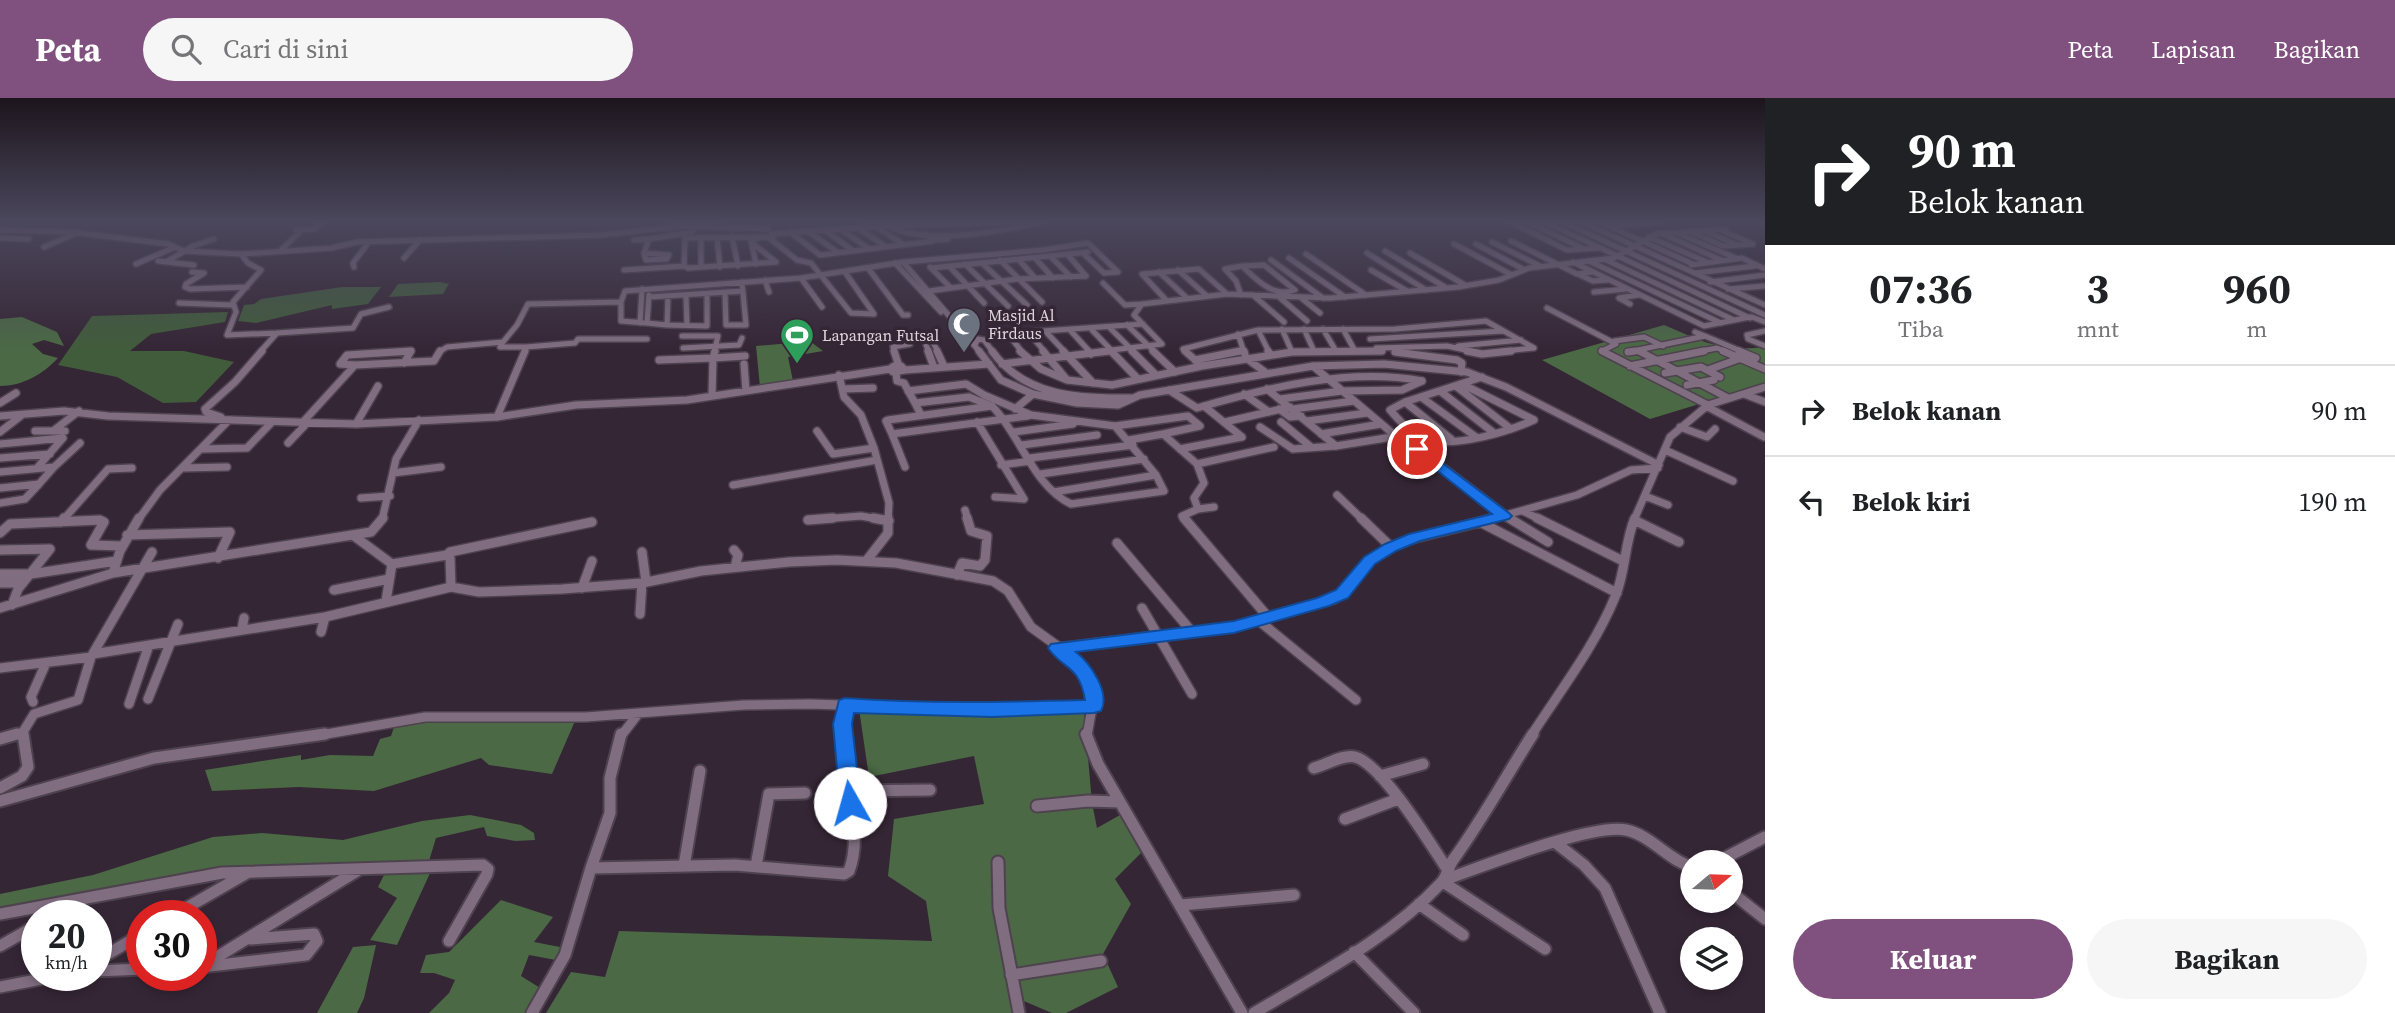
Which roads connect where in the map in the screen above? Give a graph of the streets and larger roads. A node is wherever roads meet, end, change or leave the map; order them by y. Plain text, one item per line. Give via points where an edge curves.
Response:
1 (965, 264) edge
2 (181, 265) edge
3 (252, 265) edge
4 (750, 265) edge
5 (813, 265) edge
6 (889, 265) edge
7 (896, 265) edge
8 (905, 265) edge
9 (928, 265) edge
10 (959, 265) edge
11 (984, 265) edge
12 (1004, 265) edge
13 (1023, 265) edge
14 (1040, 265) edge
15 (1058, 265) edge
16 (1077, 265) edge
17 (1095, 265) edge
18 (1111, 265) edge
19 (1277, 265) edge
20 (1299, 265) edge
21 (1322, 265) edge
22 (1386, 265) edge
23 (1408, 265) edge
24 (1430, 265) edge
25 (1493, 265) edge
26 (1515, 265) edge
27 (1551, 265) edge
28 (1558, 265) edge
29 (1578, 265) edge
30 (1596, 265) edge
31 (1616, 265) edge
32 (1635, 265) edge
33 (1653, 265) edge
34 (1687, 265) edge
35 (684, 266) joint
36 (738, 266) joint
37 (949, 266) junction
38 (1242, 266) junction
39 (1540, 266) joint
40 (1676, 266) joint
41 (1757, 266) joint
42 (701, 267) joint
43 (720, 267) joint
44 (931, 268) junction
45 (1523, 269) junction
46 (1765, 269) edge
47 (870, 270) junction
48 (1178, 270) junction
49 (1371, 270) dead end
50 (624, 271) dead end
51 (845, 272) junction
52 (1159, 272) junction
53 (1592, 272) junction
54 (1692, 273) junction
55 (1577, 274) junction
56 (822, 275) junction
57 (1512, 275) junction
58 (1765, 275) edge
59 (1071, 277) junction
60 (801, 278) junction
61 (1035, 278) junction
62 (1053, 278) junction
63 (1017, 279) junction
64 (765, 280) junction
65 (1607, 280) junction
66 (1000, 281) junction
67 (742, 282) junction
68 (1710, 282) junction
69 (984, 283) junction
70 (1103, 283) dead end
71 (967, 285) junction
72 (1465, 285) junction
73 (247, 287) junction
74 (1763, 287) edge
75 (950, 288) junction
76 (1446, 288) junction
77 (646, 289) junction
78 (1625, 289) junction
79 (1727, 289) junction
80 (1426, 290) junction
81 (743, 291) junction
82 (929, 291) junction
83 (1407, 291) junction
84 (1708, 291) junction
85 (769, 292) dead end
86 (1594, 292) dead end
87 (725, 293) junction
88 (1692, 293) junction
89 (707, 294) junction
90 (1227, 294) junction
91 (686, 295) junction
92 (1241, 295) junction
93 (1253, 295) junction
94 (1366, 295) junction
95 (1638, 295) junction
96 (668, 296) junction
97 (1207, 296) junction
98 (1278, 296) junction
99 (1680, 296) junction
100 (649, 297) junction
101 (1300, 297) junction
102 (1345, 297) junction
103 (1765, 297) edge
104 (1187, 298) junction
105 (1323, 298) junction
106 (1748, 299) junction
107 (1166, 300) junction
108 (621, 302) junction
109 (1042, 302) dead end
110 (1672, 302) junction
111 (179, 303) dead end
112 (984, 303) dead end
113 (1142, 304) junction
114 (1630, 304) dead end
115 (232, 305) junction
116 (1027, 305) dead end
117 (1765, 305) edge
118 (1008, 306) dead end
119 (389, 307) dead end
120 (822, 307) dead end
121 (1662, 307) junction
122 (1547, 308) dead end
123 (1320, 313) dead end
124 (1765, 315) edge
125 (949, 316) junction
126 (1751, 317) junction
127 (1307, 321) dead end
128 (1736, 321) junction
129 (1765, 322) edge
130 (644, 323) junction
131 (1721, 323) junction
132 (1143, 324) junction
133 (667, 325) junction
134 (1127, 325) junction
135 (687, 326) junction
136 (1283, 326) junction
137 (1109, 327) junction
138 (1425, 327) junction
139 (1304, 329) junction
140 (1323, 329) junction
141 (1343, 329) junction
142 (1070, 330) junction
143 (1092, 330) junction
144 (1258, 330) junction
145 (1363, 330) junction
146 (1505, 331) junction
147 (1765, 331) edge
148 (1028, 332) junction
149 (1047, 332) junction
150 (1695, 332) dead end
151 (277, 333) junction
152 (1238, 334) junction
153 (1705, 336) junction
154 (682, 337) dead end
155 (1436, 337) junction
156 (742, 338) dead end
157 (647, 339) dead end
158 (1370, 339) junction
159 (1521, 340) junction
160 (1614, 341) junction
161 (503, 342) junction
162 (933, 342) dead end
163 (910, 344) dead end
164 (926, 345) dead end
165 (975, 345) junction
166 (1764, 345) edge
167 (717, 346) junction
168 (1449, 346) junction
169 (1663, 346) junction
170 (527, 347) junction
171 (1149, 347) junction
172 (683, 348) dead end
173 (1129, 349) junction
174 (1243, 350) junction
175 (1376, 350) junction
176 (1638, 350) junction
177 (1111, 351) junction
178 (1314, 351) junction
179 (1336, 351) junction
180 (1355, 351) junction
181 (1292, 352) junction
182 (1628, 352) dead end
183 (1091, 354) junction
184 (1270, 355) junction
185 (745, 356) dead end
186 (1743, 356) junction
187 (1070, 357) junction
188 (713, 358) junction
189 (1246, 358) junction
190 (1756, 358) dead end
191 (1050, 359) junction
192 (659, 360) dead end
193 (1195, 360) junction
194 (1658, 360) junction
195 (1029, 362) junction
196 (404, 363) junction
197 (988, 363) junction
198 (744, 364) dead end
199 (943, 364) junction
200 (1002, 364) junction
201 (1384, 364) junction
202 (355, 365) junction
203 (933, 365) junction
204 (1202, 366) junction
205 (1313, 366) junction
206 (1630, 366) junction
207 (898, 369) junction
208 (1765, 369) edge
209 (1708, 370) junction
210 (1679, 371) junction
211 (1175, 372) junction
212 (1265, 372) junction
213 (1461, 372) junction
214 (1665, 373) dead end
215 (839, 375) junction
216 (1156, 375) junction
217 (1482, 377) junction
218 (1139, 379) junction
219 (1328, 379) junction
220 (1067, 380) junction
221 (1093, 383) junction
222 (1700, 383) junction
223 (1687, 385) dead end
224 (378, 386) dead end
225 (1460, 386) junction
226 (1765, 387) edge
227 (873, 388) dead end
228 (1267, 388) junction
229 (843, 389) junction
230 (908, 390) junction
231 (1169, 390) junction
232 (746, 391) junction
233 (1342, 391) junction
234 (1440, 391) junction
235 (16, 393) dead end
236 (1033, 394) junction
237 (1244, 394) junction
238 (1744, 394) junction
239 (712, 396) junction
240 (1421, 397) junction
241 (1130, 398) junction
242 (1728, 398) junction
243 (1280, 399) junction
244 (1354, 401) junction
245 (1405, 402) junction
246 (1765, 402) edge
247 (0, 403) edge
248 (915, 403) junction
249 (992, 406) junction
250 (1204, 406) junction
251 (1707, 406) junction
252 (1291, 408) junction
253 (1015, 409) junction
254 (1279, 410) junction
255 (79, 411) junction
256 (1269, 412) junction
257 (24, 413) junction
258 (1367, 413) junction
259 (921, 415) junction
260 (1031, 415) junction
261 (0, 416) edge
262 (497, 417) junction
263 (1304, 418) junction
264 (1004, 419) junction
265 (228, 420) junction
266 (419, 420) junction
267 (272, 422) junction
268 (305, 422) junction
269 (976, 422) junction
270 (1077, 422) junction
271 (1225, 422) junction
272 (1281, 422) dead end
273 (356, 424) junction
274 (1090, 424) junction
275 (1381, 424) junction
276 (1115, 426) junction
277 (1260, 427) dead end
278 (1680, 427) junction
279 (1511, 429) junction
280 (1716, 429) dead end
281 (35, 431) dead end
282 (53, 431) junction
283 (65, 431) dead end
284 (817, 431) dead end
285 (0, 432) edge
286 (1014, 432) junction
287 (1163, 433) junction
288 (1493, 433) junction
289 (892, 434) junction
290 (1321, 434) junction
291 (1097, 435) junction
292 (1476, 437) junction
293 (1763, 437) edge
294 (1451, 439) junction
295 (80, 443) dead end
296 (288, 443) dead end
297 (1131, 443) junction
298 (0, 444) edge
299 (1022, 445) junction
300 (1336, 446) junction
301 (1274, 447) dead end
302 (1311, 447) junction
303 (874, 448) junction
304 (1107, 448) junction
305 (201, 449) junction
306 (1180, 449) junction
307 (1417, 449) dead end
308 (1665, 450) junction
309 (50, 454) junction
310 (0, 458) edge
311 (1030, 459) junction
312 (1144, 459) junction
313 (877, 460) junction
314 (1196, 464) junction
315 (1002, 465) junction
316 (1659, 466) junction
317 (54, 467) junction
318 (227, 467) dead end
319 (441, 467) dead end
320 (905, 467) dead end
321 (37, 468) junction
322 (132, 468) dead end
323 (183, 468) junction
324 (0, 472) edge
325 (393, 473) junction
326 (1041, 474) junction
327 (1157, 475) junction
328 (1733, 481) dead end
329 (39, 484) junction
330 (733, 485) dead end
331 (0, 488) edge
332 (1054, 492) junction
333 (1338, 495) dead end
334 (390, 496) junction
335 (1645, 496) junction
336 (361, 498) dead end
337 (995, 498) dead end
338 (0, 503) edge
339 (1668, 505) dead end
340 (1214, 507) dead end
341 (1198, 509) junction
342 (965, 510) dead end
343 (1523, 511) junction
344 (1504, 516) junction
345 (808, 520) dead end
346 (1634, 520) junction
347 (889, 521) junction
348 (61, 522) junction
349 (592, 522) dead end
350 (1480, 522) junction
351 (10, 524) junction
352 (0, 525) edge
353 (0, 533) edge
354 (127, 535) junction
355 (354, 536) junction
356 (1548, 542) dead end
357 (1679, 542) dead end
358 (1117, 543) dead end
359 (122, 546) junction
360 (1391, 547) junction
361 (0, 550) edge
362 (734, 550) dead end
363 (152, 552) dead end
364 (642, 552) dead end
365 (447, 555) junction
366 (218, 558) junction
367 (867, 560) junction
368 (116, 561) junction
369 (592, 561) dead end
370 (1623, 561) junction
371 (392, 564) junction
372 (735, 567) junction
373 (142, 569) junction
374 (113, 573) junction
375 (0, 574) edge
376 (31, 574) junction
377 (957, 575) junction
378 (389, 579) junction
379 (0, 583) edge
380 (23, 583) junction
381 (644, 583) junction
382 (451, 587) junction
383 (582, 588) junction
384 (334, 590) dead end
385 (1617, 593) junction
386 (386, 601) junction
387 (12, 605) junction
388 (0, 608) edge
389 (1142, 608) dead end
390 (640, 614) dead end
391 (325, 617) junction
392 (1268, 617) junction
393 (244, 618) dead end
394 (1258, 620) junction
395 (178, 624) dead end
396 (242, 629) junction
397 (321, 632) dead end
398 (1192, 632) junction
399 (1159, 636) junction
400 (172, 640) junction
401 (149, 645) junction
402 (1057, 648) junction
403 (92, 655) junction
404 (46, 663) junction
405 (0, 668) edge
406 (1192, 694) dead end
407 (149, 699) dead end
408 (1356, 700) dead end
409 (33, 702) dead end
410 (129, 704) dead end
411 (845, 705) junction
412 (1094, 706) junction
413 (638, 714) junction
414 (23, 732) junction
415 (0, 739) edge
416 (1423, 764) dead end
417 (1314, 768) dead end
418 (700, 771) dead end
419 (1380, 776) junction
420 (0, 788) edge
421 (930, 790) dead end
422 (848, 791) junction
423 (804, 793) dead end
424 (1398, 799) junction
425 (0, 801) edge
426 (1120, 802) junction
427 (1037, 806) dead end
428 (1345, 819) dead end
429 (1765, 837) edge
430 (1556, 843) junction
431 (1740, 850) edge
432 (998, 862) dead end
433 (1680, 863) edge
434 (684, 866) junction
435 (756, 866) junction
436 (362, 867) junction
437 (591, 867) junction
438 (249, 871) junction
439 (1445, 877) junction
440 (1294, 895) dead end
441 (88, 900) edge
442 (200, 900) edge
443 (1743, 902) edge
444 (1419, 904) junction
445 (1181, 905) junction
446 (21, 912) edge
447 (0, 915) edge
448 (1765, 919) edge
449 (21, 934) edge
450 (1463, 935) dead end
451 (251, 939) junction
452 (449, 942) dead end
453 (0, 946) edge
454 (1545, 950) dead end
455 (1354, 952) junction
456 (217, 958) edge
457 (1101, 961) dead end
458 (217, 965) edge
459 (1011, 975) junction
460 (21, 983) edge
461 (0, 987) edge
462 (532, 1013) edge
463 (1019, 1013) edge
464 (1242, 1013) edge
465 (1254, 1013) edge
466 (1414, 1013) edge
467 (1660, 1013) edge

1 - 69 street
2 - 73 street via 204,273 186,284 190,289
3 - 73 street via 261,269
4 - 36 street
5 - 56 street
6 - 47 street
7 - 125 street
8 - 82 street
9 - 44 street
10 - 37 street
11 - 66 street
12 - 63 street
13 - 61 street
14 - 62 street
15 - 59 street
16 - 59 street via 1087,275
17 - 18 street via 1104,273 1118,272
19 - 105 street
20 - 102 street
21 - 94 street
22 - 80 street
23 - 76 street
24 - 72 street
25 - 57 street
26 - 45 street
27 - 39 street
28 - 55 street
29 - 53 street
30 - 110 street
31 - 99 street
32 - 88 street
33 - 84 street
34 - 40 street
35 - 42 street
35 - 50 street
36 - 43 street
37 - 44 street
37 - 71 street
38 - 38 street via 1272,291 1294,292 1264,265
38 - 92 street via 1225,269
39 - 45 street
40 - 54 street
41 - 46 street
41 - 54 street
42 - 43 street
44 - 75 street
45 - 57 street
47 - 47 street via 876,274 909,315 903,315
47 - 51 street
48 - 52 street
48 - 90 street via 1199,269
48 - 97 street
49 - 83 street
51 - 56 street
51 - 56 street via 874,314 851,313
52 - 104 street
52 - 107 street via 1142,275
53 - 55 street
53 - 65 street
54 - 68 street
55 - 65 street via 1593,281
56 - 60 street
57 - 72 street
58 - 68 street
59 - 62 street
60 - 64 street
60 - 120 street
61 - 62 street
61 - 63 street
63 - 66 street
63 - 109 street
64 - 67 street
64 - 85 street
65 - 78 street
66 - 69 street
66 - 116 street
67 - 77 street
67 - 81 street
68 - 79 street
69 - 71 street
69 - 118 street
70 - 113 street via 1125,305
71 - 75 street
71 - 112 street
72 - 76 street
73 - 115 street
74 - 79 street
75 - 82 street
76 - 80 street
77 - 100 street
77 - 108 street via 625,291
77 - 130 street
78 - 86 street
78 - 95 street
79 - 84 street
79 - 106 street
80 - 83 street
81 - 87 street
81 - 87 street via 746,325 726,325
82 - 125 street
83 - 94 street
84 - 88 street
84 - 124 street
87 - 89 street
88 - 99 street
88 - 126 street
89 - 91 street
89 - 135 street via 707,326
90 - 92 street
90 - 97 street
91 - 96 street
91 - 135 street
92 - 93 street
93 - 98 street
93 - 136 street
94 - 102 street
95 - 114 street via 1619,298
95 - 121 street
96 - 100 street
96 - 133 street
97 - 104 street
98 - 101 street
98 - 127 street
99 - 110 street
99 - 128 street
100 - 130 street
101 - 105 street
101 - 123 street
102 - 105 street
103 - 106 street
104 - 107 street
106 - 117 street
107 - 113 street
108 - 130 street via 621,321
108 - 161 street via 528,304
110 - 121 street
110 - 131 street
111 - 115 street
113 - 132 street via 1134,315
115 - 151 street via 236,312 227,335
119 - 151 street via 367,311 353,328
121 - 131 street via 1704,326
122 - 160 street
124 - 126 street
125 - 165 street
126 - 128 street
126 - 129 street
128 - 131 street
130 - 133 street
132 - 134 street
132 - 171 street via 1163,344
133 - 135 street
134 - 137 street
134 - 171 street
136 - 139 street
136 - 144 street
136 - 181 street
137 - 143 street
137 - 173 street
138 - 145 street
138 - 146 street via 1487,321
138 - 155 street
139 - 140 street
139 - 178 street
140 - 141 street
140 - 179 street
141 - 145 street
141 - 180 street
142 - 143 street
142 - 149 street
142 - 183 street
143 - 177 street
144 - 152 street
144 - 184 street
145 - 158 street
146 - 155 street
146 - 159 street
147 - 166 street via 1747,335
148 - 149 street
148 - 191 street
148 - 195 street via 1009,335
149 - 187 street
150 - 153 street
151 - 265 street via 205,409
152 - 174 street
152 - 193 street via 1183,349
153 - 169 street
153 - 186 street
154 - 167 street via 718,336
155 - 158 street
155 - 168 street
156 - 167 street via 739,345
157 - 170 street via 578,339
158 - 175 street
159 - 168 street
159 - 168 street via 1534,349 1482,354
160 - 169 street via 1644,337
160 - 206 street via 1614,347 1602,351
161 - 170 street via 500,346
161 - 196 street via 447,346 436,361
162 - 199 street
163 - 207 street via 893,347
164 - 203 street
165 - 197 street
165 - 200 street via 978,339 984,340
166 - 186 street
167 - 172 street
167 - 188 street
168 - 175 street
169 - 176 street
170 - 262 street
171 - 173 street
171 - 211 street
173 - 177 street
173 - 216 street
174 - 189 street
174 - 193 street
175 - 180 street
175 - 201 street
175 - 213 street via 1457,360 1462,363
176 - 182 street
176 - 194 street
177 - 183 street
177 - 218 street
178 - 179 street
178 - 181 street
179 - 180 street
181 - 184 street
183 - 187 street
184 - 189 street
185 - 188 street
186 - 190 street
186 - 194 street via 1717,348
186 - 208 street
186 - 209 street
187 - 191 street
187 - 221 street
188 - 192 street
188 - 239 street
189 - 204 street
189 - 212 street
191 - 195 street
191 - 220 street
193 - 204 street
194 - 206 street
194 - 210 street
195 - 200 street
195 - 220 street
196 - 202 street
196 - 202 street via 411,351 350,354 340,364
197 - 199 street
197 - 207 street
197 - 236 street via 1001,380
198 - 232 street
199 - 203 street
200 - 241 street via 1021,380 1054,392
201 - 205 street
201 - 213 street
202 - 268 street
203 - 207 street
204 - 211 street
205 - 212 street
205 - 219 street
206 - 251 street
207 - 215 street
207 - 230 street via 897,380
209 - 210 street
209 - 222 street via 1717,378
210 - 214 street
210 - 222 street
211 - 216 street
212 - 231 street
213 - 217 street
215 - 229 street
215 - 232 street
216 - 218 street
217 - 225 street
217 - 316 street
218 - 221 street
219 - 228 street
219 - 233 street
219 - 233 street via 1423,381 1402,390
220 - 221 street
222 - 223 street
222 - 242 street
224 - 273 street
225 - 234 street
225 - 279 street
225 - 279 street via 1534,420
226 - 238 street
227 - 229 street
228 - 237 street
228 - 243 street
229 - 303 street
230 - 248 street
230 - 253 street via 966,384
231 - 241 street
231 - 250 street via 1197,408
232 - 239 street
233 - 243 street
233 - 244 street
234 - 240 street
234 - 288 street
235 - 247 street
236 - 241 street via 1099,405 1118,405
236 - 253 street
237 - 250 street
237 - 256 street
238 - 242 street
238 - 246 street
239 - 262 street via 576,405
240 - 245 street
240 - 292 street
242 - 251 street
243 - 252 street
244 - 252 street
244 - 258 street
245 - 294 street
245 - 294 street via 1390,408 1391,412 1426,439
248 - 249 street via 969,397
248 - 259 street
249 - 259 street
249 - 264 street
250 - 271 street
251 - 278 street
251 - 293 street
252 - 254 street
252 - 263 street
253 - 260 street
254 - 256 street
254 - 263 street
255 - 257 street
255 - 265 street
255 - 282 street
256 - 271 street
257 - 261 street
257 - 285 street
258 - 263 street
258 - 275 street
259 - 289 street via 886,421
260 - 264 street
260 - 270 street
262 - 266 street
263 - 290 street
264 - 269 street
264 - 286 street
265 - 267 street
265 - 305 street
266 - 273 street
266 - 325 street
267 - 268 street
267 - 305 street via 247,448
268 - 273 street
268 - 296 street
269 - 289 street
269 - 315 street
270 - 274 street
270 - 286 street
271 - 306 street via 1242,437
272 - 302 street
274 - 276 street
274 - 291 street
275 - 290 street
275 - 300 street via 1392,434 1390,439
276 - 287 street via 1188,416 1200,426
276 - 297 street
277 - 302 street via 1290,449
278 - 280 street via 1707,438
278 - 308 street
279 - 288 street
281 - 282 street
282 - 283 street
284 - 303 street via 833,454
286 - 299 street
287 - 297 street
287 - 306 street
288 - 292 street
289 - 320 street
290 - 300 street
291 - 299 street
291 - 304 street
292 - 294 street
295 - 317 street
297 - 304 street
297 - 312 street
298 - 309 street via 63,438
299 - 311 street
300 - 302 street
301 - 314 street
303 - 313 street
304 - 311 street
305 - 323 street
306 - 314 street
307 - 344 street
308 - 316 street
308 - 328 street
309 - 310 street
309 - 321 street
311 - 315 street
311 - 326 street
312 - 326 street
312 - 327 street
313 - 330 street
313 - 347 street
314 - 341 street via 1204,484 1194,498
315 - 337 street via 1024,499
316 - 335 street
316 - 343 street via 1631,470 1596,488
317 - 321 street
317 - 329 street
318 - 323 street
319 - 325 street
321 - 324 street
322 - 348 street via 108,469
323 - 354 street
325 - 334 street
326 - 332 street
327 - 332 street
327 - 332 street via 1165,489 1160,492 1071,505
329 - 331 street
329 - 338 street via 23,500
333 - 360 street
334 - 336 street
334 - 355 street via 378,527
335 - 339 street
335 - 346 street
340 - 341 street
341 - 392 street via 1182,516
342 - 377 street via 971,531 987,536 985,560 980,566 961,564
343 - 344 street
343 - 370 street
344 - 350 street
344 - 356 street
345 - 347 street via 861,516
346 - 357 street
346 - 370 street
347 - 367 street via 886,538
348 - 351 street
348 - 359 street via 103,520 91,545
349 - 365 street
350 - 360 street
350 - 385 street
351 - 352 street
351 - 353 street
354 - 359 street
354 - 366 street via 230,532
355 - 366 street
355 - 371 street
358 - 398 street
359 - 368 street
360 - 392 street via 1369,561 1334,599
361 - 376 street via 49,547
362 - 372 street via 738,555
363 - 373 street
364 - 381 street
365 - 371 street
365 - 382 street
366 - 373 street
367 - 372 street
367 - 377 street
368 - 374 street
368 - 376 street
369 - 383 street
370 - 385 street
371 - 378 street
372 - 381 street
373 - 374 street
373 - 403 street
374 - 387 street
375 - 376 street
376 - 380 street
377 - 402 street via 1003,587 1031,627
378 - 384 street
378 - 386 street
379 - 380 street
380 - 387 street
381 - 383 street
381 - 390 street
382 - 383 street via 490,592
382 - 386 street
385 - 439 street via 1587,652
386 - 391 street
387 - 388 street
389 - 399 street
391 - 396 street
391 - 397 street
392 - 394 street
393 - 396 street
394 - 398 street
394 - 408 street
395 - 400 street
396 - 400 street
398 - 399 street
399 - 402 street
399 - 406 street
400 - 401 street
400 - 407 street
401 - 403 street
401 - 410 street
402 - 412 street via 1081,665
403 - 404 street
403 - 414 street via 78,700 34,714
404 - 405 street via 30,661
404 - 409 street
411 - 412 street via 992,710
411 - 413 street via 744,705
411 - 422 street via 842,724
412 - 426 street via 1086,728 1088,742
413 - 425 street via 425,717 154,758
413 - 437 street via 621,734 610,778 610,813
414 - 415 street
414 - 420 street via 28,767 22,776
416 - 419 street
417 - 419 street via 1353,757 1362,759
418 - 434 street
419 - 424 street
421 - 422 street
422 - 435 street via 857,839 849,871 817,873
423 - 435 street via 769,794
424 - 428 street
424 - 439 street
426 - 427 street
426 - 445 street
429 - 431 street
430 - 433 street via 1626,829
430 - 439 street
430 - 467 street via 1605,888
432 - 459 street via 999,908
434 - 435 street
434 - 437 street
436 - 438 street
436 - 451 street
436 - 452 street via 472,864 488,869
437 - 462 street via 565,955
438 - 441 street
438 - 442 street
439 - 444 street
439 - 454 street
440 - 445 street
443 - 448 street
444 - 450 street
444 - 455 street
445 - 464 street
446 - 447 street
449 - 453 street
451 - 456 street
451 - 458 street via 314,934 317,941 306,955
455 - 465 street
455 - 466 street
457 - 459 street
459 - 463 street
460 - 461 street

